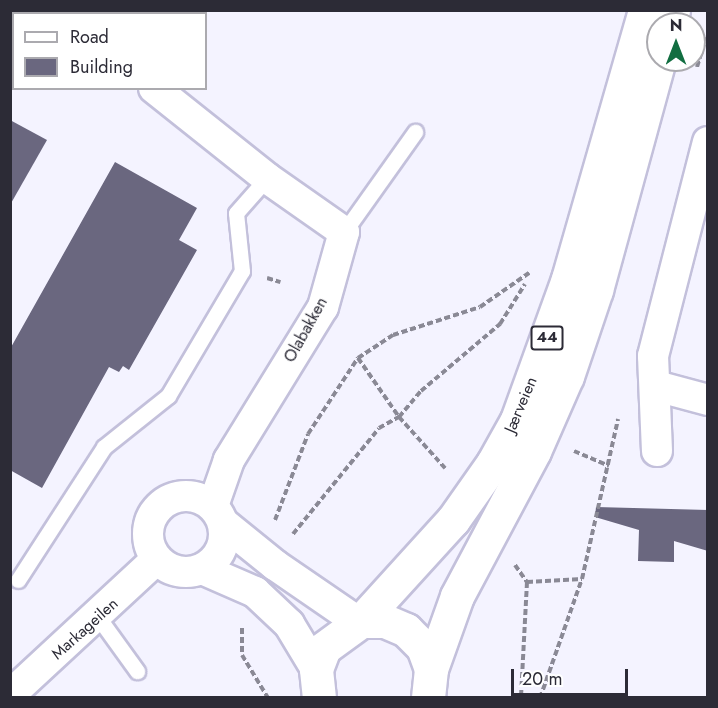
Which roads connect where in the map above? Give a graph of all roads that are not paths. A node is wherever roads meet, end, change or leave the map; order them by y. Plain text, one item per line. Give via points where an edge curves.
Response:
1 (645, 10) edge
2 (656, 72) edge
3 (157, 90) edge
4 (415, 132) dead end
5 (708, 142) edge
6 (267, 178) junction
7 (344, 231) junction
8 (656, 386) junction
9 (708, 400) edge
10 (657, 451) dead end
11 (218, 515) junction
12 (156, 560) junction
13 (202, 569) junction
14 (18, 580) dead end
15 (98, 617) junction
16 (360, 622) junction
17 (137, 671) dead end
18 (434, 685) edge
19 (317, 690) edge
20 (10, 695) edge

1 - 16 main road, Jærveien / 44 via 568,279 517,420 453,520
2 - 18 main road, Jærveien / 44 via 596,290 567,376 534,451 457,596
3 - 6 street
4 - 7 lane
5 - 8 street via 653,356
6 - 7 street
6 - 14 lane via 236,213 242,271 168,396 104,447
7 - 11 street, Olabakken via 323,306 229,460
8 - 9 street
8 - 10 street
11 - 12 street via 188,495 158,507 147,531
11 - 13 street via 221,550
11 - 16 street
12 - 13 street via 180,573
12 - 15 street, Markageilen
13 - 19 street via 255,592 289,624
15 - 17 lane
15 - 20 street, Markageilen
16 - 18 main road, 44 via 385,621 406,630 423,647
16 - 19 main road, 44 via 324,648

